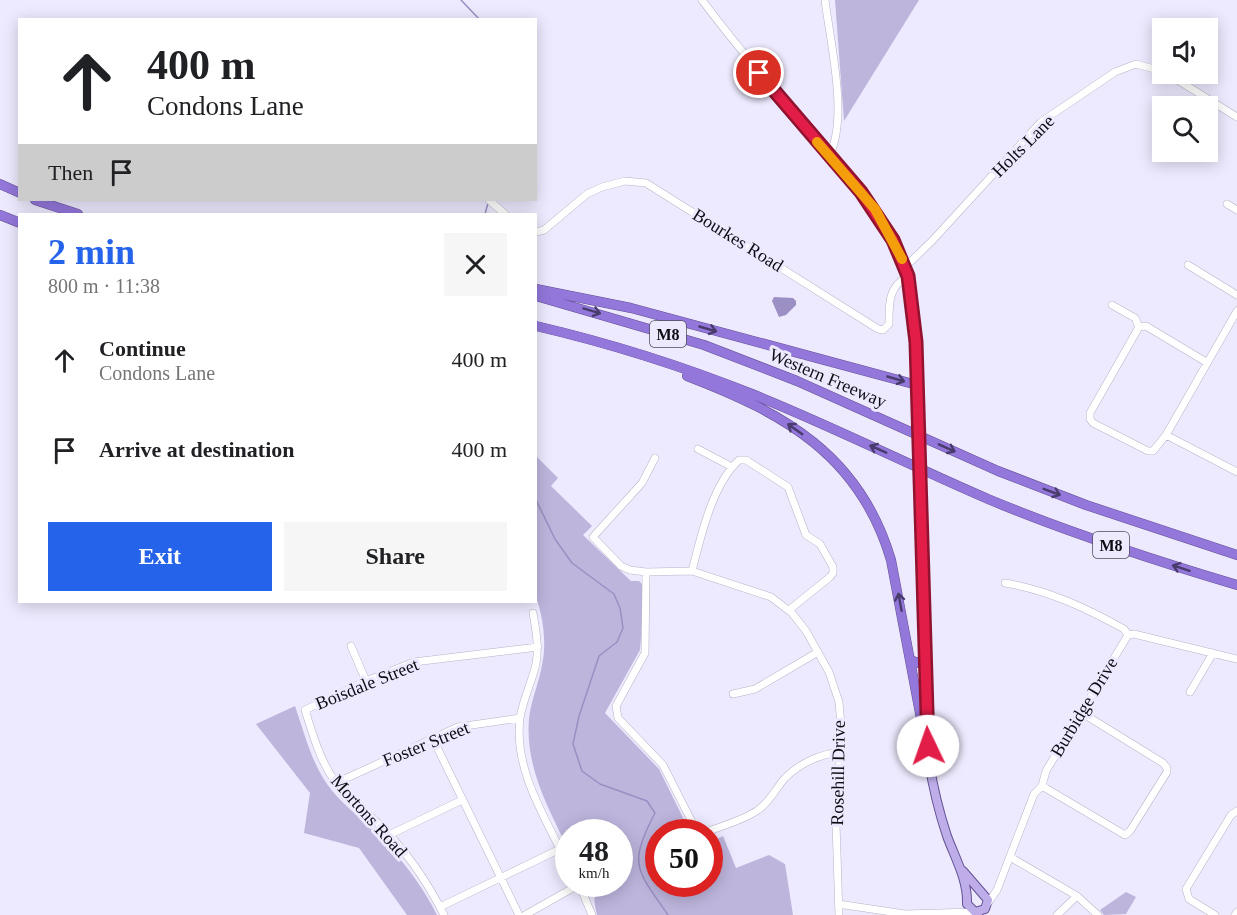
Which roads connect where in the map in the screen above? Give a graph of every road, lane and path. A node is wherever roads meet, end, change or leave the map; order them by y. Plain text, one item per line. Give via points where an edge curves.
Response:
1 (702, 0) edge
2 (825, 0) edge
3 (1152, 68) edge
4 (1184, 84) edge
5 (1237, 117) edge
6 (829, 156) junction
7 (0, 184) edge
8 (18, 192) edge
9 (38, 201) edge
10 (490, 201) edge
11 (1227, 204) dead end
12 (1237, 210) edge
13 (75, 213) edge
14 (504, 213) edge
15 (0, 215) edge
16 (18, 222) edge
17 (537, 232) edge
18 (1188, 265) dead end
19 (906, 267) junction
20 (908, 276) junction
21 (537, 289) edge
22 (1237, 294) edge
23 (537, 296) edge
24 (1112, 305) dead end
25 (1237, 311) edge
26 (537, 326) edge
27 (1139, 327) junction
28 (624, 350) junction
29 (1206, 362) junction
30 (917, 385) junction
31 (1166, 435) junction
32 (698, 449) dead end
33 (655, 458) dead end
34 (732, 467) junction
35 (1237, 472) edge
36 (1237, 555) edge
37 (692, 571) junction
38 (646, 572) junction
39 (1005, 583) dead end
40 (1237, 585) edge
41 (789, 609) junction
42 (533, 613) dead end
43 (1128, 635) junction
44 (351, 646) dead end
45 (538, 647) junction
46 (818, 652) junction
47 (1213, 653) junction
48 (910, 660) junction
49 (924, 660) junction
50 (1237, 660) edge
51 (366, 681) junction
52 (1190, 692) dead end
53 (733, 694) dead end
54 (305, 710) joint
55 (1082, 713) junction
56 (520, 718) junction
57 (433, 738) junction
58 (838, 752) junction
59 (930, 766) junction
60 (336, 783) junction
61 (1042, 786) junction
62 (462, 800) junction
63 (1237, 811) edge
64 (690, 819) edge
65 (723, 825) edge
66 (389, 835) junction
67 (555, 839) edge
68 (555, 851) edge
69 (1010, 857) junction
70 (961, 869) junction
71 (501, 878) junction
72 (1000, 884) junction
73 (980, 892) junction
74 (1077, 896) junction
75 (557, 897) edge
76 (585, 897) edge
77 (968, 899) junction
78 (838, 904) junction
79 (440, 907) junction
80 (989, 908) edge
81 (948, 912) junction
82 (976, 913) edge
83 (444, 915) edge
84 (519, 915) edge
85 (525, 915) edge
86 (592, 915) edge
87 (838, 915) edge
88 (1057, 915) edge
89 (1098, 915) edge
90 (1215, 915) edge

1 - 6 street
2 - 6 street via 833,47 837,132
3 - 19 street, Holts Lane via 1136,64 1115,72 1041,122
4 - 5 street
6 - 19 street via 875,209
7 - 8 highway
9 - 13 highway
10 - 14 street
11 - 12 street
15 - 16 highway
17 - 20 street, Bourkes Road via 587,194 615,183 636,181 682,204 878,329 889,324 892,291
18 - 22 street
19 - 20 street
20 - 30 street via 915,324
21 -> 30 highway via 654,313
23 -> 36 highway, Western Freeway / M8 via 704,345 797,381 998,471 1097,509
24 - 27 street via 1135,318
25 - 29 street
26 - 28 highway, M8
27 - 29 street via 1146,326
27 - 31 street via 1090,419 1148,451 1153,451
40 -> 28 highway, M8 via 1052,524 754,394
48 -> 28 highway via 886,543 849,475 787,423 724,391
29 - 31 street
30 - 49 main road, bridge
31 - 35 street
32 - 34 street
33 - 38 street, Rosehill Drive via 642,483 593,537 621,566
34 - 37 street via 711,503
34 - 41 street via 739,460 746,460 788,487 806,535 820,544 833,567 830,577
37 - 38 street, Rosehill Drive
37 - 41 street, Rosehill Drive via 761,593
38 - 64 street via 645,653 615,712 663,765
39 - 43 street via 1028,586 1076,603 1124,628
41 - 46 street, Rosehill Drive
42 - 45 street
43 - 47 street
43 - 55 street, Burbidge Drive
44 - 51 street
45 - 51 street, Boisdale Street via 414,662
45 - 56 street
46 - 53 street via 755,689
46 - 58 street, Rosehill Drive via 839,702
47 - 50 street
47 - 52 street
48 - 49 highway
48 - 59 highway
49 - 59 main road
51 - 54 street, Boisdale Street
54 - 60 street, Mortons Road via 321,756
55 - 61 street, Burbidge Drive via 1046,771
55 - 61 street via 1163,763 1167,772 1125,835
56 - 57 street, Foster Street via 470,724
56 - 67 street via 528,786
57 - 60 street, Foster Street
57 - 62 street
58 - 65 street via 800,765 757,811
58 - 78 street, Rosehill Drive
59 - 70 main road via 942,822
60 - 66 street, Mortons Road
61 - 69 street, Burbidge Drive via 1034,794
62 - 66 street
62 - 71 street
63 - 90 street via 1186,889 1189,899
66 - 79 street, Mortons Road via 431,889
68 - 71 street
69 - 72 street, Burbidge Drive
69 - 74 street
70 - 73 main road
70 - 77 main road
71 - 79 street
71 - 84 street
72 - 73 street
72 - 80 street, Burbidge Drive
73 - 77 main road via 973,892
73 - 80 main road via 987,896
74 - 88 street
74 - 89 street
75 - 85 street
76 - 86 street
77 - 81 street
77 - 82 main road via 968,907
78 - 81 street via 905,914
78 - 87 street, Rosehill Drive
79 - 83 street, Mortons Road
80 - 82 main road
81 - 82 street

